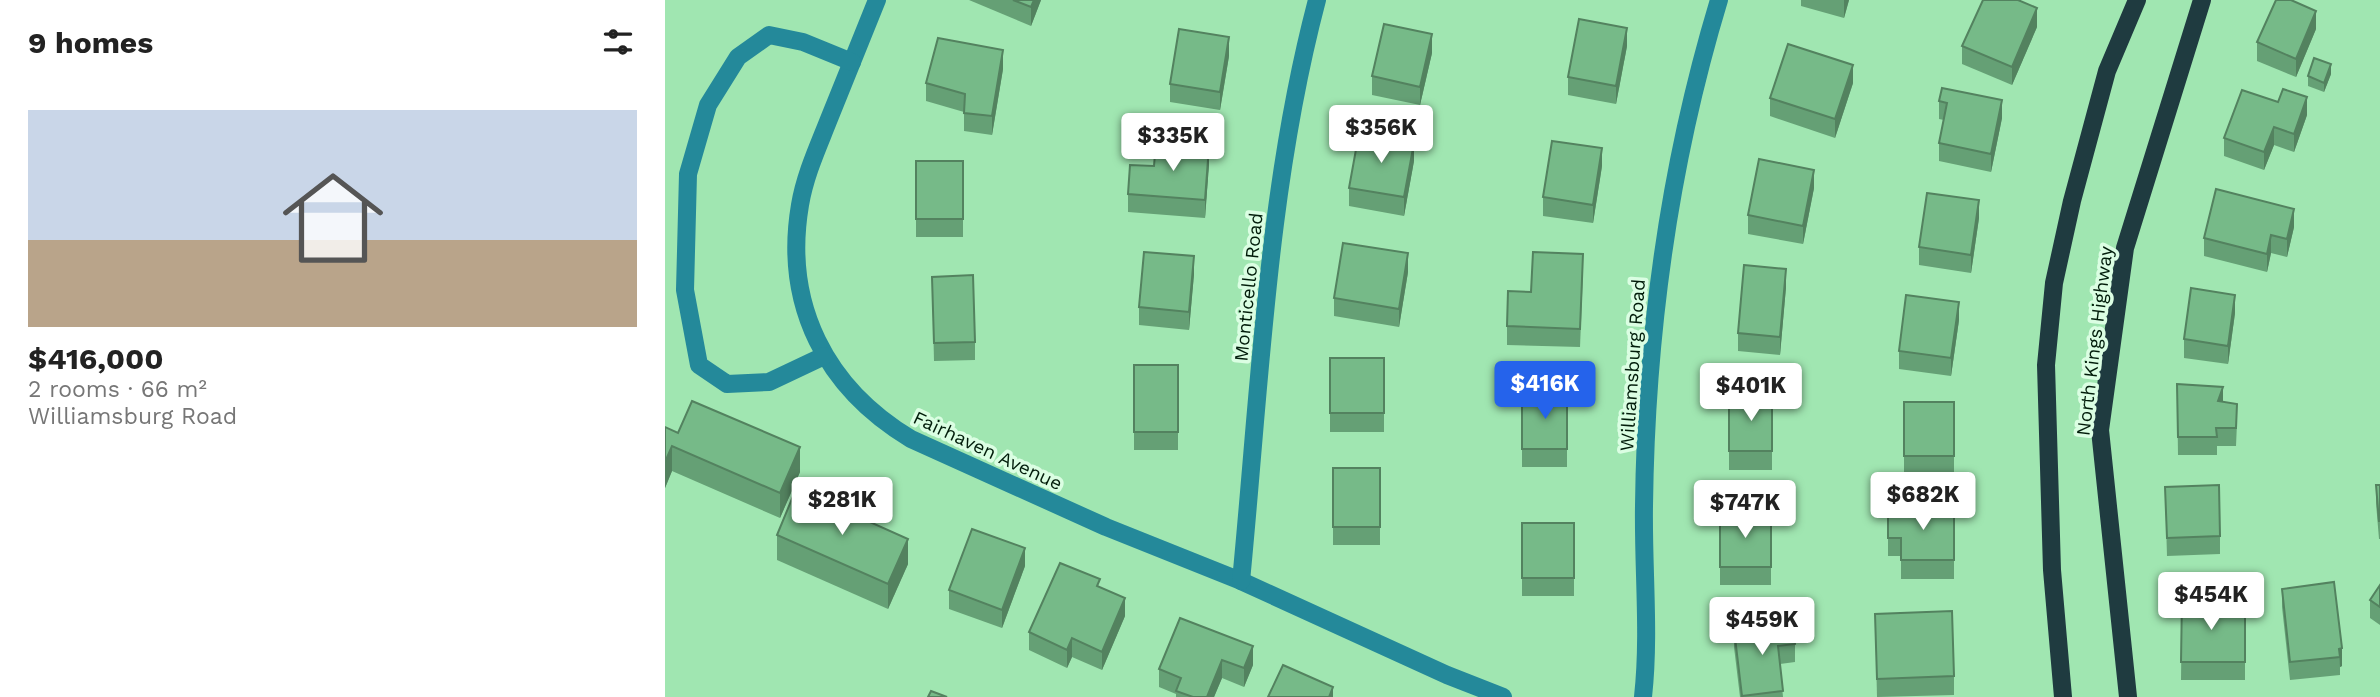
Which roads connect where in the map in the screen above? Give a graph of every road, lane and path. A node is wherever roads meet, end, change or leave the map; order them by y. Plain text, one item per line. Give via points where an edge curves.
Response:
1 (877, 0) edge
2 (1317, 0) edge
3 (1719, 0) edge
4 (2137, 0) edge
5 (2202, 0) edge
6 (852, 62) junction
7 (824, 356) junction
8 (1241, 581) junction
9 (1503, 697) edge
10 (1643, 697) edge
11 (2063, 697) edge
12 (2128, 697) edge

1 - 6 street, Fairhaven Avenue
2 - 8 street, Monticello Road via 1301,62 1271,246
3 - 10 street, Williamsburg Road via 1687,117 1656,302 1648,380
4 - 11 main road, North Kings Highway via 2107,71 2054,284 2046,365 2052,570
5 - 12 main road, North Kings Highway via 2125,248 2100,430
6 - 7 street, Fairhaven Avenue via 810,168 796,246 800,295
6 - 7 street via 803,42 769,35 739,57 708,105 688,174 685,290 699,365 727,384 769,382
7 - 8 street, Fairhaven Avenue via 853,394 883,422 911,439 1106,527
8 - 9 street, Fairhaven Avenue

